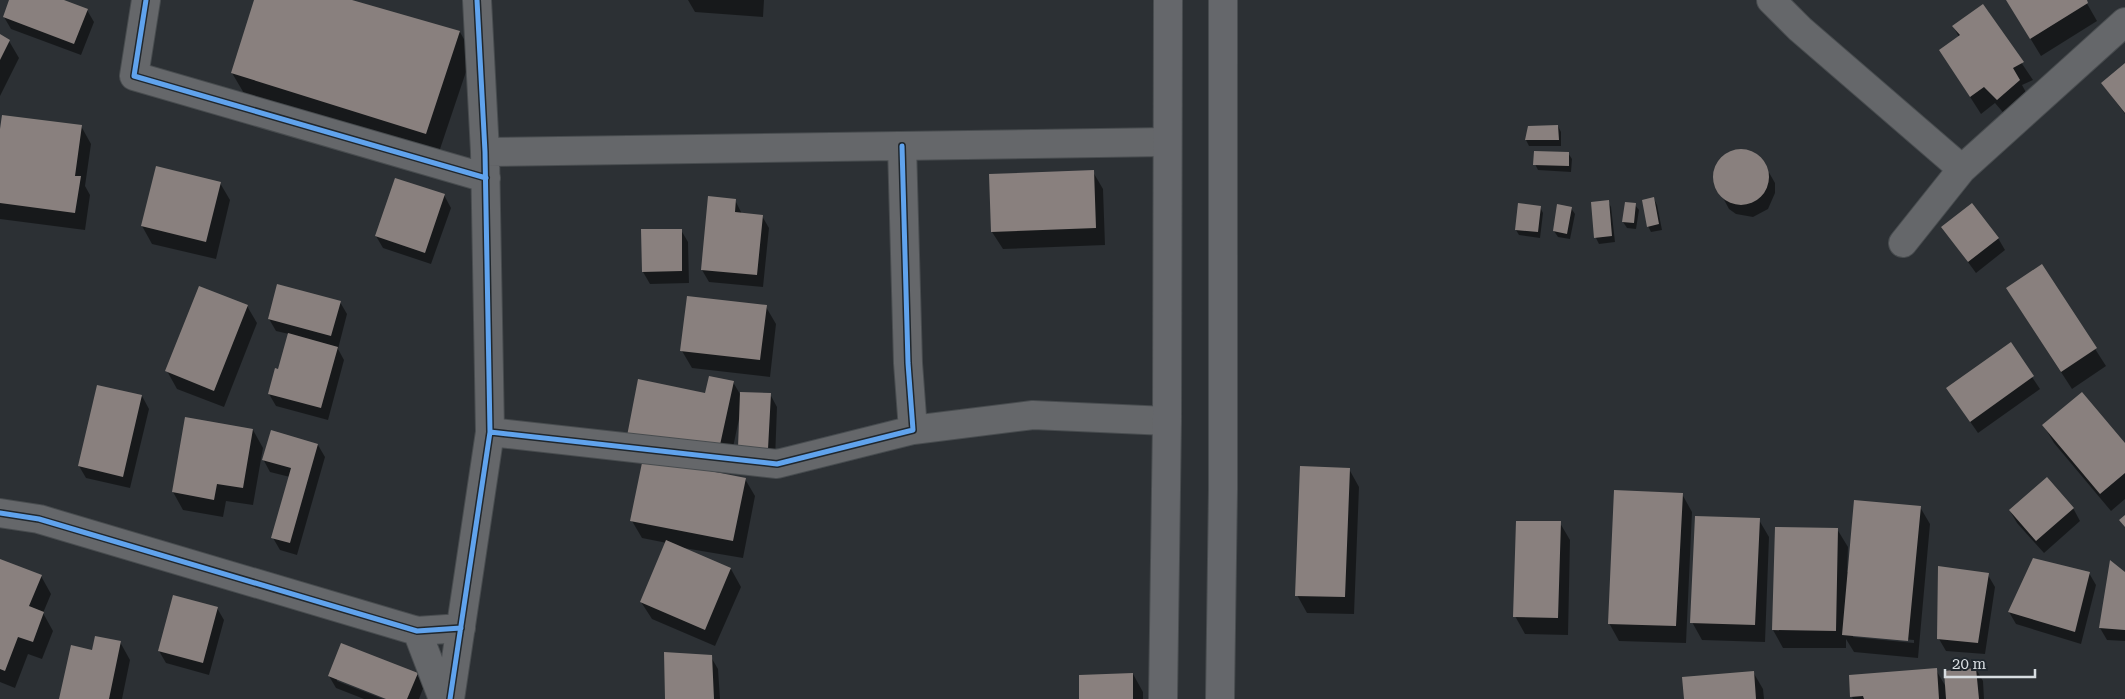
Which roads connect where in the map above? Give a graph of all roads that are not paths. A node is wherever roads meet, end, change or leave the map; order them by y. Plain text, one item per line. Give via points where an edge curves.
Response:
1 (146, 0) edge
2 (477, 0) edge
3 (1168, 0) edge
4 (1222, 0) edge
5 (1771, 0) edge
6 (2125, 22) edge
7 (1166, 142) junction
8 (902, 146) junction
9 (485, 165) junction
10 (1962, 169) junction
11 (1903, 243) dead end
12 (1167, 421) junction
13 (913, 430) junction
14 (490, 432) junction
15 (0, 513) edge
16 (461, 628) junction
17 (417, 631) junction
18 (443, 699) edge
19 (450, 699) edge
20 (1163, 699) edge
21 (1220, 699) edge

1 - 9 street via 134,76
2 - 9 street
3 - 7 main road
4 - 21 main road
5 - 10 street via 1800,29
6 - 10 street
7 - 8 street
7 - 12 main road
8 - 9 street
8 - 13 street
9 - 14 street
10 - 11 street
12 - 13 street via 1033,415
12 - 20 main road
13 - 14 street via 777,464
14 - 16 street
15 - 17 street via 39,519
16 - 17 street
16 - 19 street
17 - 18 street

